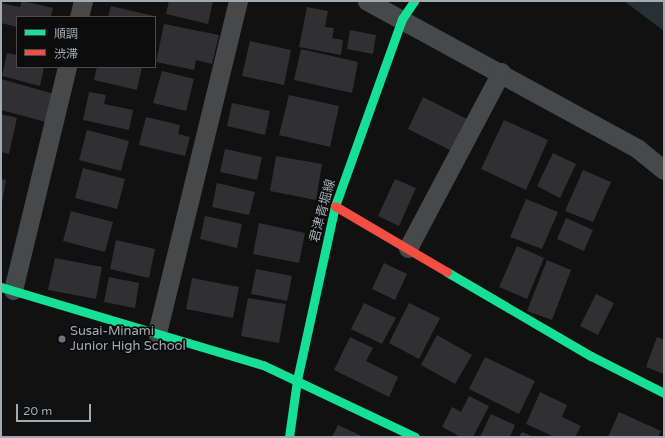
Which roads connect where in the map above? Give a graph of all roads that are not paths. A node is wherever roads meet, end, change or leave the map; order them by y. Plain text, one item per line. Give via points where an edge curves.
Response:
1 (83, 1) edge
2 (238, 1) edge
3 (367, 1) edge
4 (414, 1) edge
5 (79, 16) edge
6 (402, 20) junction
7 (67, 68) edge
8 (501, 72) junction
9 (664, 170) edge
10 (335, 206) junction
11 (408, 248) junction
12 (7, 289) edge
13 (157, 333) junction
14 (297, 380) junction
15 (664, 393) edge
16 (288, 437) edge
17 (415, 437) edge

1 - 5 street
2 - 13 street
3 - 6 street
4 - 6 street, 君津青堀線
6 - 8 street
6 - 10 street, 君津青堀線
7 - 12 street
8 - 9 street via 638,149
8 - 11 street
10 - 11 street
10 - 14 street, 君津青堀線
11 - 15 street via 591,356
12 - 13 street
13 - 14 street via 263,365
14 - 16 street, 君津青堀線
14 - 17 street

